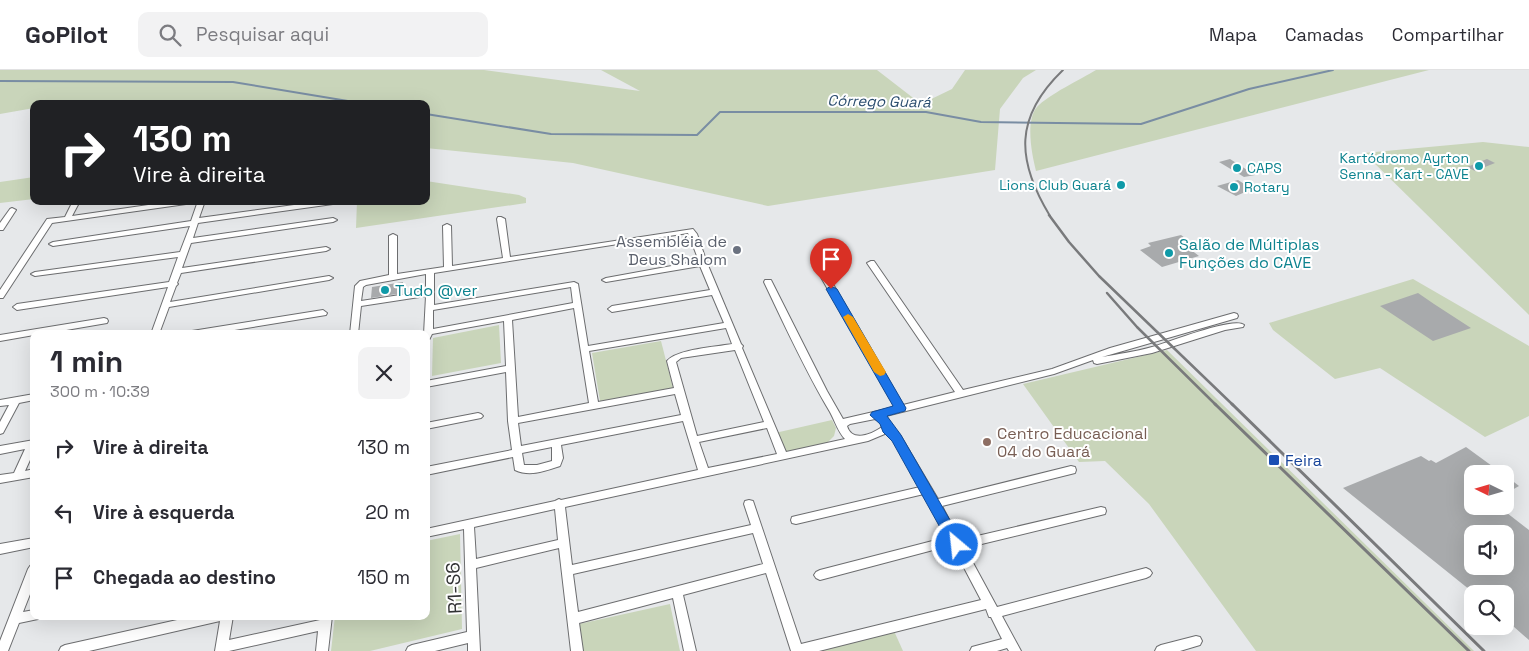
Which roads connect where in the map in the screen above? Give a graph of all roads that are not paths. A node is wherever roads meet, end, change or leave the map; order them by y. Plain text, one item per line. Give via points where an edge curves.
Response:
1 (75, 205) edge
2 (127, 205) edge
3 (160, 205) edge
4 (201, 205) edge
5 (313, 205) edge
6 (12, 210) dead end
7 (125, 210) junction
8 (68, 217) junction
9 (501, 218) dead end
10 (332, 220) dead end
11 (196, 222) junction
12 (447, 226) dead end
13 (0, 228) edge
14 (394, 236) dead end
15 (188, 241) junction
16 (53, 244) dead end
17 (326, 249) dead end
18 (184, 254) junction
19 (507, 259) junction
20 (703, 263) junction
21 (871, 263) dead end
22 (448, 268) junction
23 (177, 271) junction
24 (430, 271) junction
25 (822, 272) dead end
26 (35, 274) dead end
27 (393, 276) junction
28 (328, 278) dead end
29 (606, 280) dead end
30 (768, 282) dead end
31 (174, 284) junction
32 (715, 292) junction
33 (430, 293) junction
34 (0, 296) edge
35 (166, 304) junction
36 (357, 304) junction
37 (578, 305) junction
38 (17, 307) dead end
39 (429, 308) junction
40 (612, 309) dead end
41 (323, 313) dead end
42 (1234, 316) dead end
43 (508, 318) junction
44 (104, 321) dead end
45 (728, 325) junction
46 (1240, 325) dead end
47 (49, 330) edge
48 (156, 330) edge
49 (217, 330) edge
50 (354, 330) edge
51 (428, 330) edge
52 (30, 333) edge
53 (430, 335) edge
54 (0, 338) edge
55 (738, 346) junction
56 (586, 349) junction
57 (1068, 367) junction
58 (510, 368) junction
59 (430, 383) edge
60 (678, 390) junction
61 (961, 394) junction
62 (30, 398) edge
63 (16, 400) junction
64 (0, 403) edge
65 (594, 406) junction
66 (900, 408) junction
67 (876, 415) junction
68 (478, 416) dead end
69 (686, 417) junction
70 (513, 421) junction
71 (770, 424) junction
72 (430, 425) edge
73 (842, 427) junction
74 (887, 428) junction
75 (0, 430) edge
76 (694, 440) junction
77 (857, 440) junction
78 (556, 442) junction
79 (834, 444) junction
80 (30, 445) edge
81 (0, 450) edge
82 (30, 450) edge
83 (516, 452) junction
84 (783, 456) junction
85 (430, 470) edge
86 (1071, 470) dead end
87 (704, 472) junction
88 (30, 474) edge
89 (17, 476) junction
90 (0, 479) edge
91 (927, 489) junction
92 (559, 503) junction
93 (749, 504) dead end
94 (935, 504) junction
95 (1101, 511) dead end
96 (796, 520) dead end
97 (469, 523) junction
98 (757, 528) junction
99 (430, 531) edge
100 (30, 543) edge
101 (563, 543) junction
102 (956, 543) junction
103 (0, 549) edge
104 (470, 565) junction
105 (770, 567) junction
106 (567, 571) junction
107 (1146, 573) dead end
108 (820, 575) dead end
109 (30, 580) edge
110 (677, 592) junction
111 (991, 608) junction
112 (30, 616) edge
113 (15, 619) junction
114 (573, 619) junction
115 (201, 620) edge
116 (226, 620) edge
117 (326, 620) edge
118 (474, 636) junction
119 (1196, 641) dead end
120 (1013, 646) edge
121 (221, 649) edge
122 (2, 651) edge
123 (65, 651) edge
124 (322, 651) edge
125 (412, 651) edge
126 (474, 651) edge
127 (577, 651) edge
128 (690, 651) edge
129 (797, 651) edge
130 (976, 651) edge
131 (1161, 651) edge

1 - 8 street
2 - 7 street
3 - 7 street
4 - 11 street
5 - 11 street
6 - 13 street
7 - 8 street
8 - 34 street via 47,223
9 - 19 street
10 - 15 street
11 - 15 street
11 - 16 street
12 - 22 street
14 - 27 street
15 - 18 street
17 - 23 street
18 - 23 street
18 - 26 street
19 - 20 street via 688,231 693,234
19 - 22 street
20 - 29 street
20 - 32 street
21 - 61 street
22 - 24 street
23 - 31 street
24 - 27 street
24 - 33 street
25 - 66 street
27 - 36 street via 360,284
28 - 35 street
30 - 73 street
31 - 35 street
31 - 38 street
32 - 40 street
32 - 45 street
33 - 36 street
33 - 39 street
35 - 48 street
36 - 50 street
37 - 39 street via 574,284
37 - 43 street
37 - 56 street
39 - 51 street
41 - 49 street
42 - 57 street via 1113,350
43 - 53 street
43 - 58 street
44 - 47 street
45 - 55 street
45 - 56 street
46 - 57 street via 1152,350
52 - 54 street
55 - 60 street via 674,358 671,364
55 - 71 street
56 - 65 street
57 - 61 street
58 - 59 street
58 - 70 street
60 - 65 street
60 - 69 street
61 - 66 street
62 - 63 street
63 - 64 street
63 - 75 street
65 - 70 street
66 - 67 street
67 - 73 street via 847,421
67 - 74 street via 886,421
68 - 72 street
69 - 76 street
69 - 78 street
70 - 83 street
71 - 76 street
71 - 84 street
73 - 77 street via 848,436
73 - 79 street
74 - 77 street via 877,435
74 - 91 street via 897,438
76 - 87 street
77 - 79 street
78 - 83 street
78 - 83 street via 558,458 551,465 522,469 518,466
79 - 84 street
80 - 81 street
82 - 89 street
83 - 85 street
84 - 87 street
86 - 94 street
87 - 92 street
88 - 89 street
89 - 90 street
91 - 94 street
91 - 96 street
92 - 97 street
92 - 101 street
93 - 98 street
94 - 102 street
95 - 102 street
97 - 99 street
97 - 104 street, R1-S6
98 - 105 street
98 - 106 street
100 - 103 street
101 - 104 street
101 - 106 street
102 - 108 street
102 - 111 street
104 - 118 street, R1-S6
105 - 110 street
105 - 129 street
106 - 114 street
107 - 111 street
109 - 113 street
110 - 114 street
110 - 128 street
111 - 120 street
111 - 129 street
112 - 113 street
113 - 122 street
114 - 127 street
115 - 123 street
116 - 121 street
117 - 121 street
117 - 124 street
118 - 125 street
118 - 126 street, R1-S6
119 - 131 street
120 - 130 street

